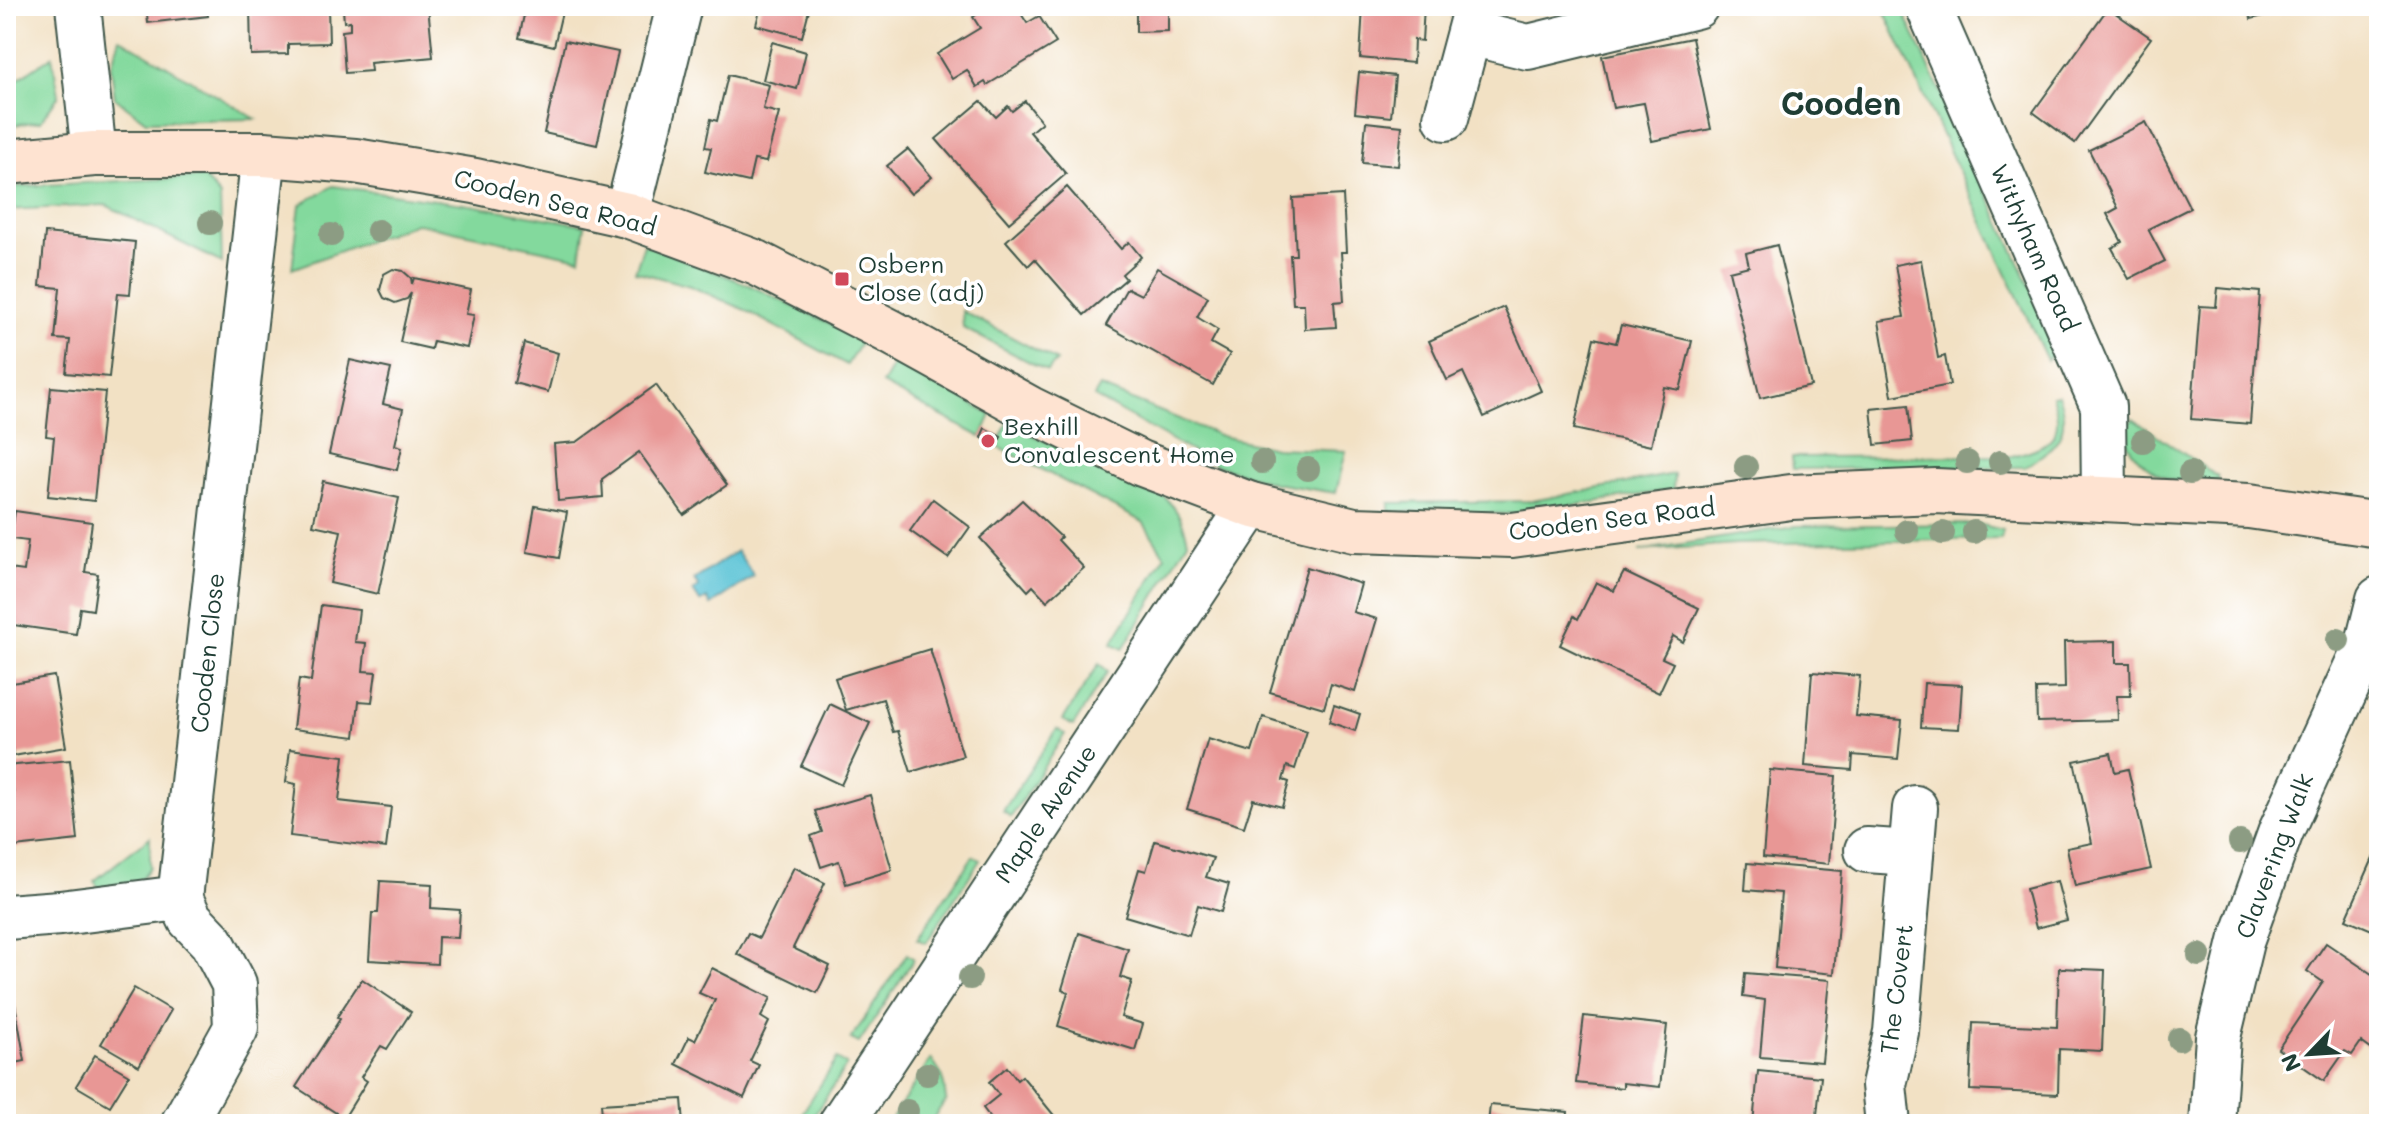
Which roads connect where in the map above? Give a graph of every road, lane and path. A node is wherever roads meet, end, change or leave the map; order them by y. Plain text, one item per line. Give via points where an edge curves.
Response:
1 (78, 6) edge
2 (679, 6) edge
3 (1696, 6) edge
4 (1938, 9) edge
5 (1473, 19) edge
6 (1446, 118) dead end
7 (94, 154) junction
8 (264, 154) junction
9 (6, 162) edge
10 (627, 215) junction
11 (2104, 499) junction
12 (1251, 505) junction
13 (2379, 525) edge
14 (2379, 599) edge
15 (1915, 808) dead end
16 (1867, 850) dead end
17 (1911, 853) junction
18 (180, 898) junction
19 (6, 917) edge
20 (183, 1124) edge
21 (841, 1124) edge
22 (1888, 1124) edge
23 (2212, 1124) edge

1 - 7 street
2 - 10 street
3 - 5 street via 1528,47
4 - 11 street, Withyham Road via 2103,406
5 - 6 street
7 - 8 main road, Cooden Sea Road
7 - 9 main road, Cooden Sea Road
8 - 10 main road, Cooden Sea Road via 355,161 475,181
8 - 18 street, Cooden Close
10 - 12 main road, Cooden Sea Road via 757,263 1140,463
11 - 12 main road, Cooden Sea Road via 1936,491 1791,497 1512,535 1354,530
11 - 13 main road, Cooden Sea Road via 2249,506
12 - 21 street, Maple Avenue
14 - 23 street, Clavering Walk via 2369,639 2281,831 2241,942 2218,1037
15 - 17 street, The Covert
16 - 17 street
17 - 22 street, The Covert via 1896,1032 1884,1085
18 - 19 street
18 - 20 street via 234,984 236,1028

